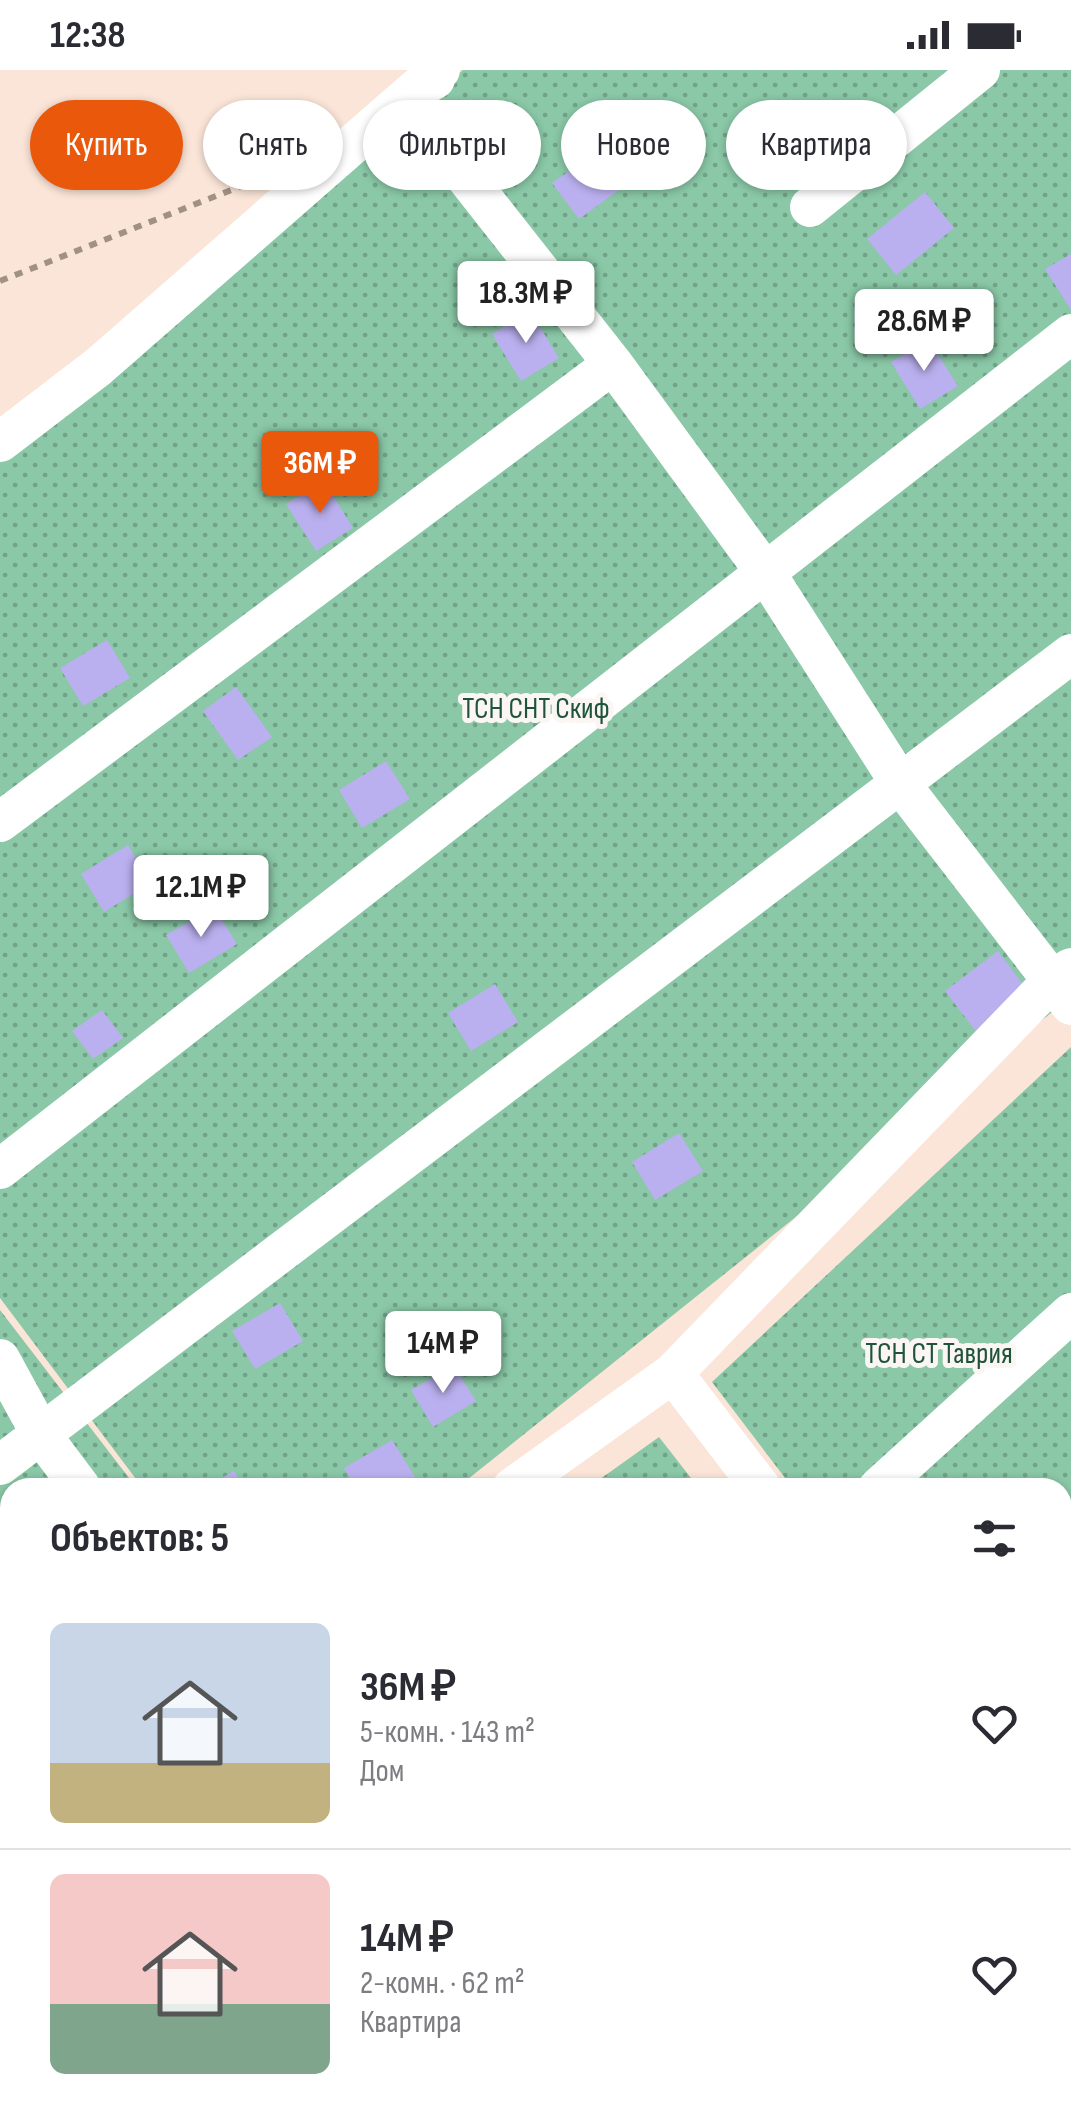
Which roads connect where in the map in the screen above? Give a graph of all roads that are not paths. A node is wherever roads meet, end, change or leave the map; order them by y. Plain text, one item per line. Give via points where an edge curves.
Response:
1 (452, 70) edge
2 (980, 70) edge
3 (428, 80) edge
4 (810, 207) dead end
5 (1071, 334) edge
6 (613, 364) junction
7 (0, 442) edge
8 (765, 572) junction
9 (1071, 654) edge
10 (902, 786) junction
11 (0, 822) edge
12 (1065, 984) edge
13 (0, 1169) edge
14 (1071, 1313) edge
15 (0, 1358) edge
16 (673, 1373) junction
17 (42, 1436) junction
18 (0, 1466) edge
19 (74, 1478) edge
20 (526, 1478) edge
21 (753, 1478) edge
22 (889, 1478) edge

1 - 3 street
2 - 4 street
3 - 6 street via 428,128
3 - 7 street via 98,367
5 - 8 street
6 - 8 street
6 - 11 street
8 - 10 street
8 - 13 street
9 - 10 street
10 - 12 street
10 - 17 street
12 - 16 street
14 - 22 street
15 - 17 street
16 - 20 street
16 - 21 street
17 - 18 street
17 - 19 street

